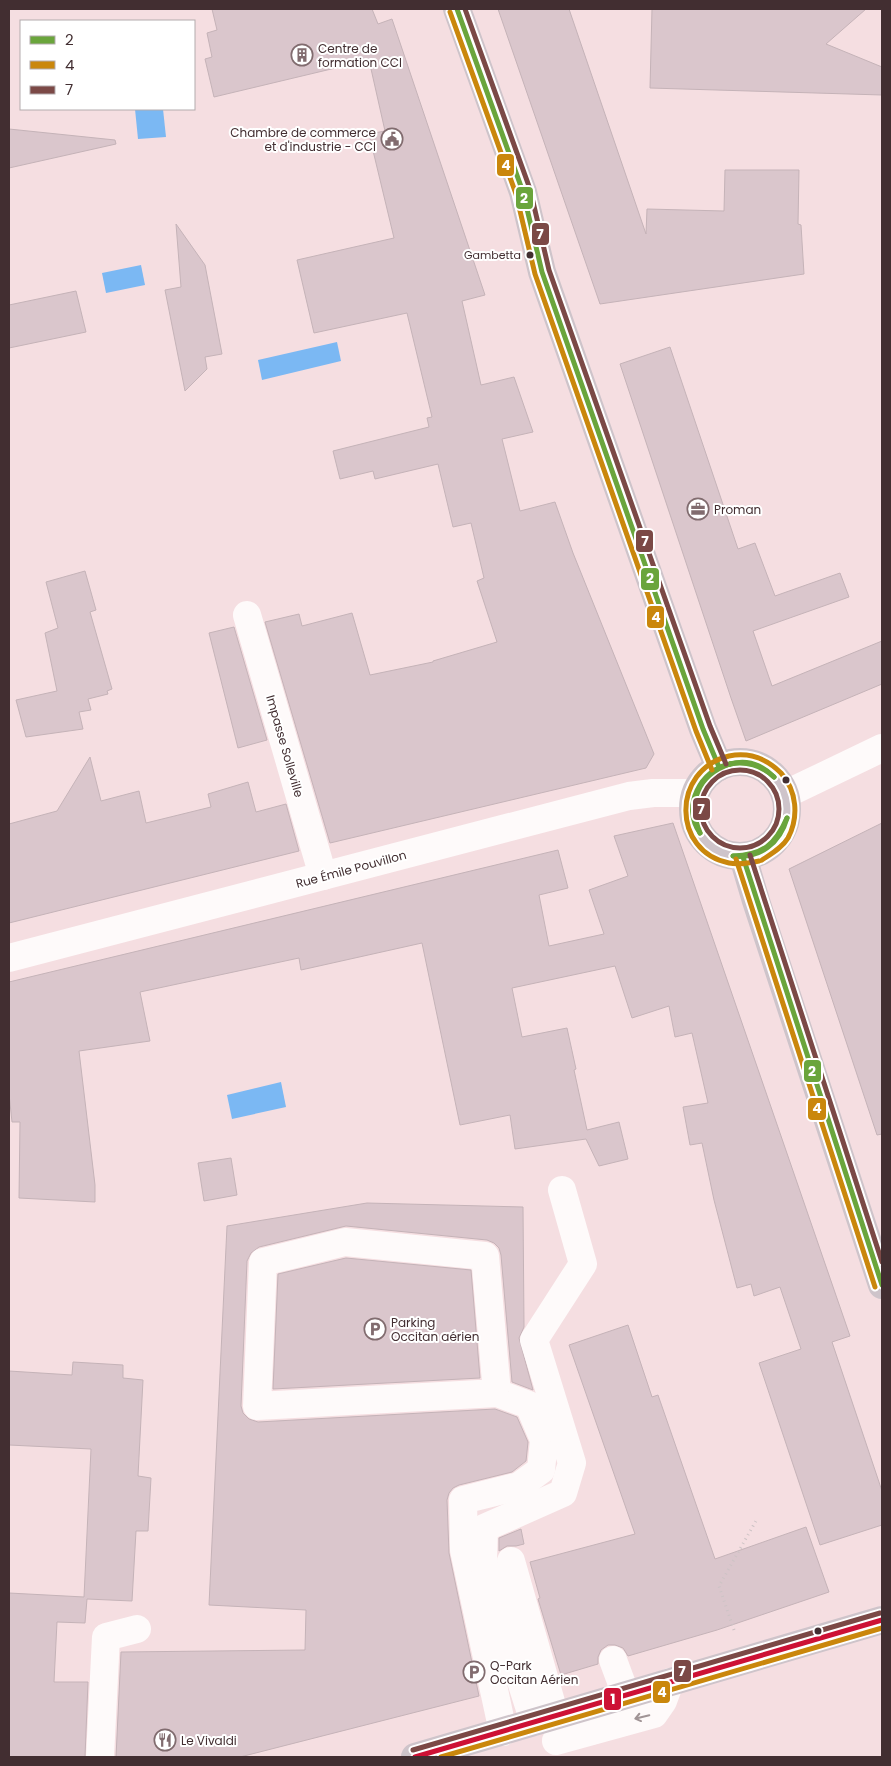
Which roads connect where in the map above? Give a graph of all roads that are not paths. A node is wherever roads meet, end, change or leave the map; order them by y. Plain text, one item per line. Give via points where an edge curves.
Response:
1 (457, 9) edge
2 (247, 615) dead end
3 (882, 748) edge
4 (719, 767) junction
5 (696, 792) junction
6 (786, 794) junction
7 (743, 857) junction
8 (323, 876) junction
9 (9, 958) edge
10 (562, 1190) dead end
11 (874, 1234) edge
12 (882, 1285) edge
13 (497, 1393) junction
14 (511, 1561) dead end
15 (882, 1620) edge
16 (137, 1629) dead end
17 (613, 1660) dead end
18 (478, 1676) dead end
19 (670, 1682) junction
20 (626, 1695) junction
21 (500, 1720) junction
22 (548, 1727) junction
23 (100, 1757) edge
24 (415, 1757) edge

1 - 4 main road via 523,192 542,272
2 - 8 street, Impasse Solleville
3 - 6 street
4 - 5 main road via 709,773
4 - 6 main road via 746,762 759,765 771,772
5 - 7 main road via 695,824 702,838 728,855
5 - 8 street, Rue Émile Pouvillon via 653,792 629,796
6 - 7 main road via 786,823 780,836 758,854
7 - 11 main road
8 - 9 street, Rue Émile Pouvillon
10 - 22 street via 583,1264 534,1340 572,1463 563,1494 484,1528 483,1562
11 - 12 main road
13 - 13 street via 485,1256 345,1242 263,1262 257,1406
13 - 21 street via 529,1405 544,1440 541,1470 519,1486 463,1500 464,1550
14 - 22 street
15 - 19 main road
16 - 23 street via 106,1637
17 - 20 street
18 - 21 street
19 - 20 main road
19 -> 22 street via 654,1714
20 - 22 main road
21 - 22 main road
21 - 24 main road

